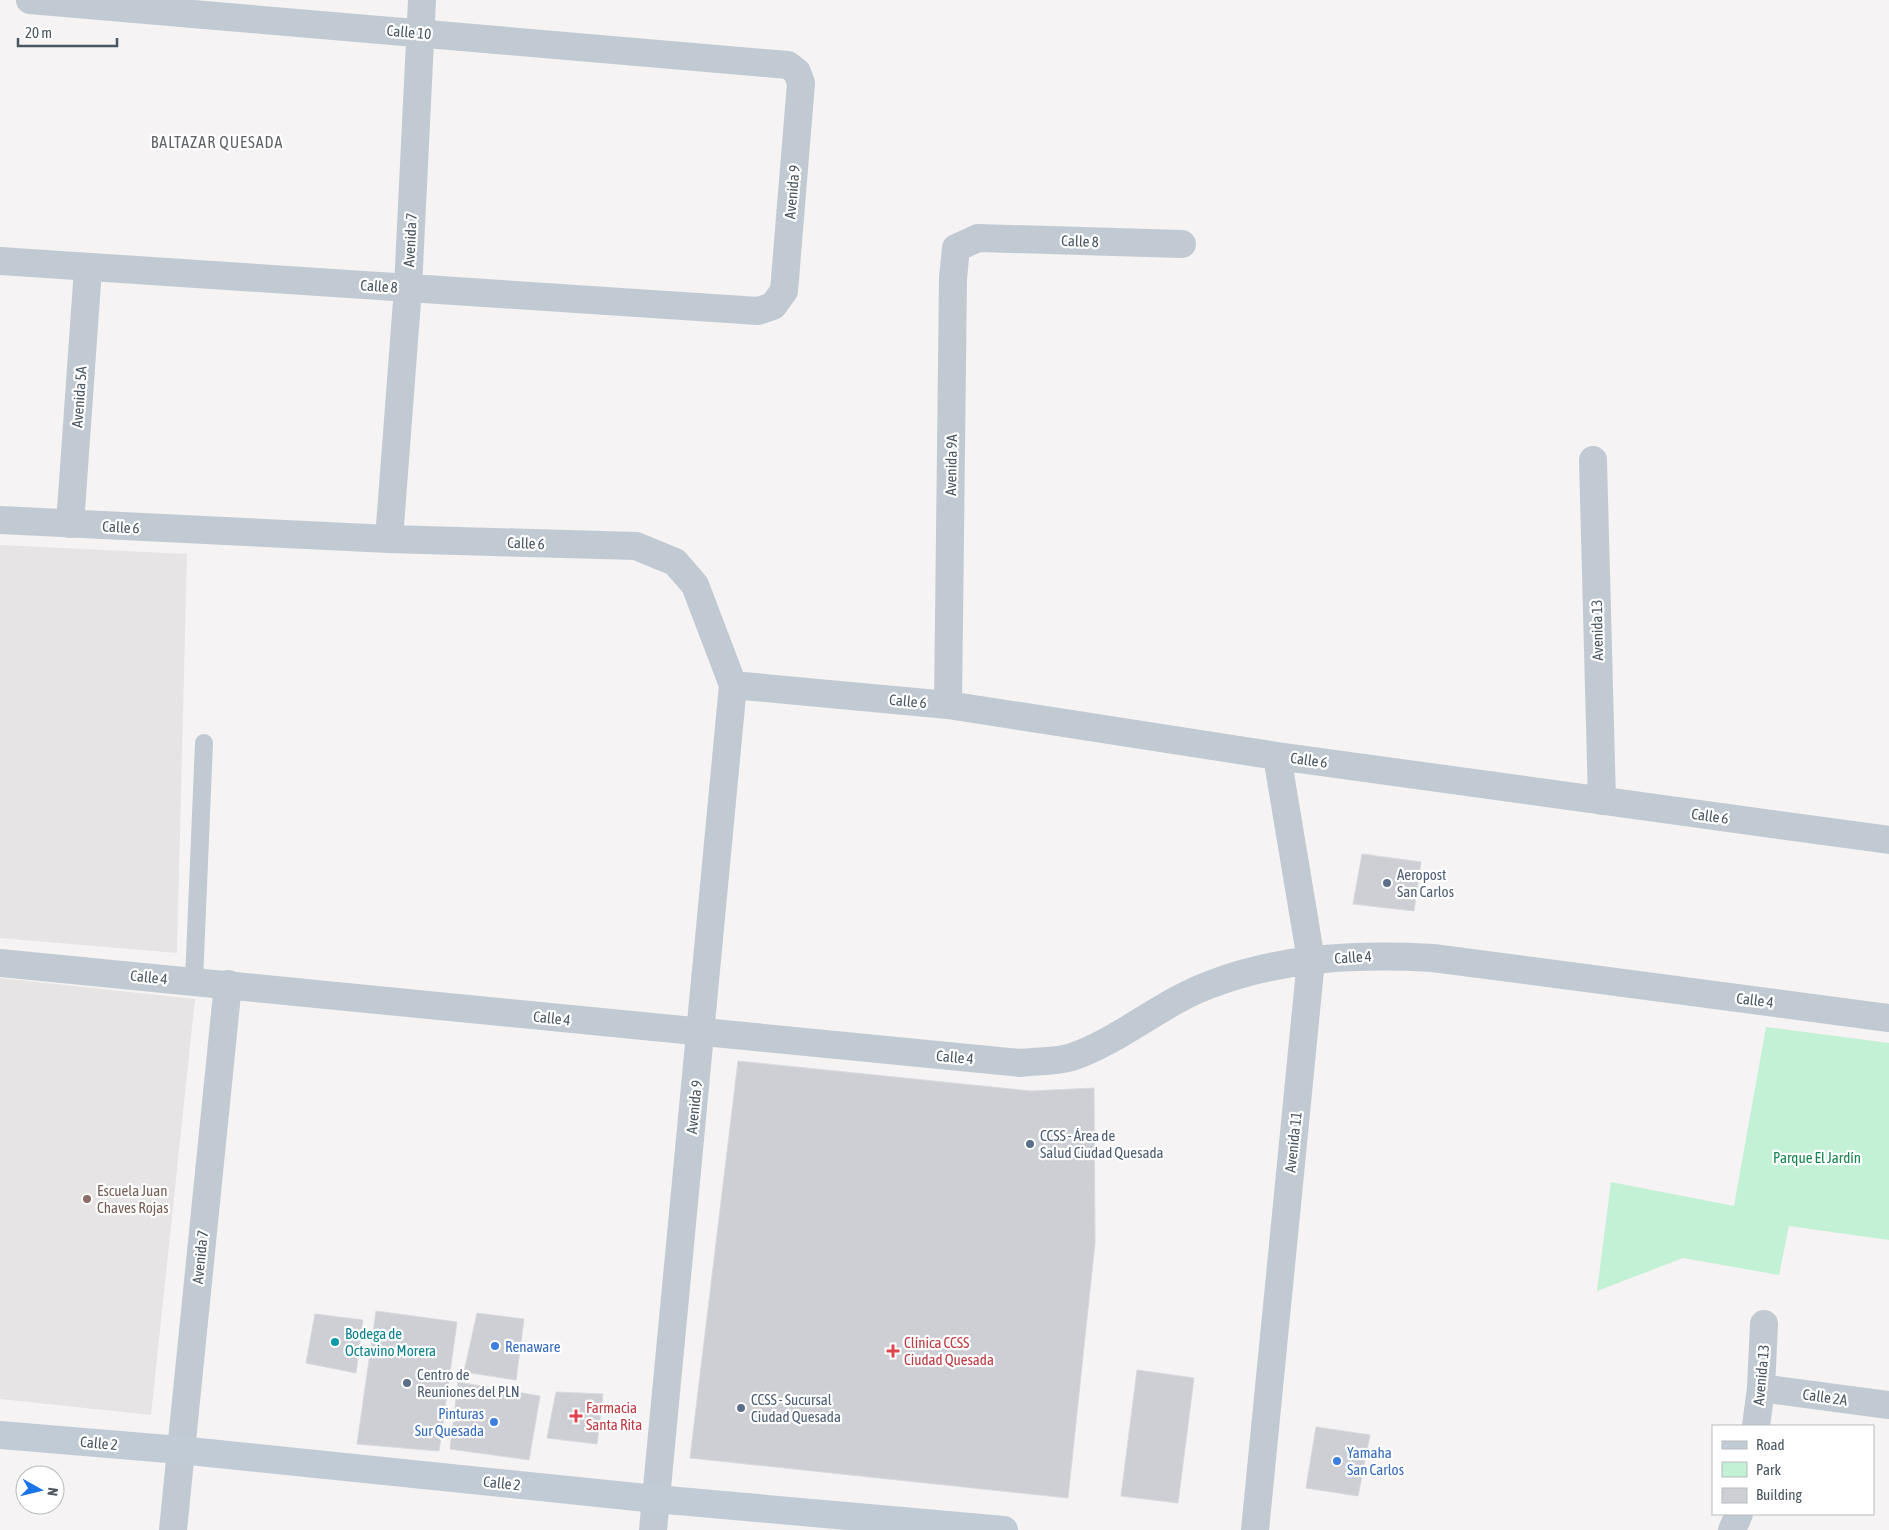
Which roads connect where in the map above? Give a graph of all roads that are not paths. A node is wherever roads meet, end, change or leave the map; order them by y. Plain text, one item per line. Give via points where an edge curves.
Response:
1 (30, 0) edge
2 (422, 0) edge
3 (420, 33) junction
4 (788, 65) joint
5 (978, 238) joint
6 (1182, 244) dead end
7 (0, 262) edge
8 (88, 269) junction
9 (408, 288) junction
10 (758, 311) joint
11 (1593, 460) dead end
12 (0, 520) edge
13 (70, 524) junction
14 (389, 539) junction
15 (733, 685) junction
16 (948, 705) junction
17 (204, 743) dead end
18 (1277, 756) junction
19 (1602, 801) junction
20 (1889, 840) edge
21 (1311, 960) junction
22 (0, 962) edge
23 (194, 981) junction
24 (228, 984) junction
25 (1889, 1018) edge
26 (701, 1034) junction
27 (1764, 1324) dead end
28 (1761, 1388) junction
29 (1889, 1406) edge
30 (1756, 1425) edge
31 (0, 1435) edge
32 (180, 1450) junction
33 (656, 1499) junction
34 (1739, 1515) edge
35 (172, 1530) edge
36 (653, 1530) edge
37 (1004, 1530) edge
38 (1255, 1530) edge
39 (1732, 1530) edge

1 - 3 street, Calle 10
2 - 3 street, Avenida 7
3 - 4 street, Calle 10
3 - 9 street, Avenida 7
4 - 10 street, Avenida 9 via 797,72 801,83 784,291 773,306
5 - 6 street, Calle 8
5 - 16 street, Avenida 9A via 956,248 953,278
7 - 8 street, Calle 8
8 - 9 street, Calle 8
8 - 13 street, Avenida 5A
9 - 10 street, Calle 8
9 - 14 street, Avenida 7
11 - 19 street, Avenida 13
12 - 13 street, Calle 6
13 - 14 street, Calle 6
14 - 15 street, Calle 6 via 636,546 675,562 695,585
15 - 16 street, Calle 6
15 - 26 street, Avenida 9
16 - 18 street, Calle 6
17 - 23 lane
18 - 19 street, Calle 6
18 - 21 street, Avenida 11
19 - 20 street, Calle 6
21 - 25 street, Calle 4 via 1376,955 1433,958
21 - 26 street, Calle 4 via 1250,972 1208,985 1071,1058 1020,1063
21 - 38 street, Avenida 11
22 - 23 street, Calle 4
23 - 24 street, Calle 4
24 - 26 street, Calle 4
24 - 32 street, Avenida 7
26 - 33 street, Avenida 9
27 - 28 street, Avenida 13
28 - 29 street, Calle 2A
28 - 30 street, Avenida 13
31 - 32 main road, Calle 2
32 - 33 main road, Calle 2
32 - 35 street, Avenida 7
33 - 36 street, Avenida 9
33 - 37 main road, Calle 2
34 - 39 street

